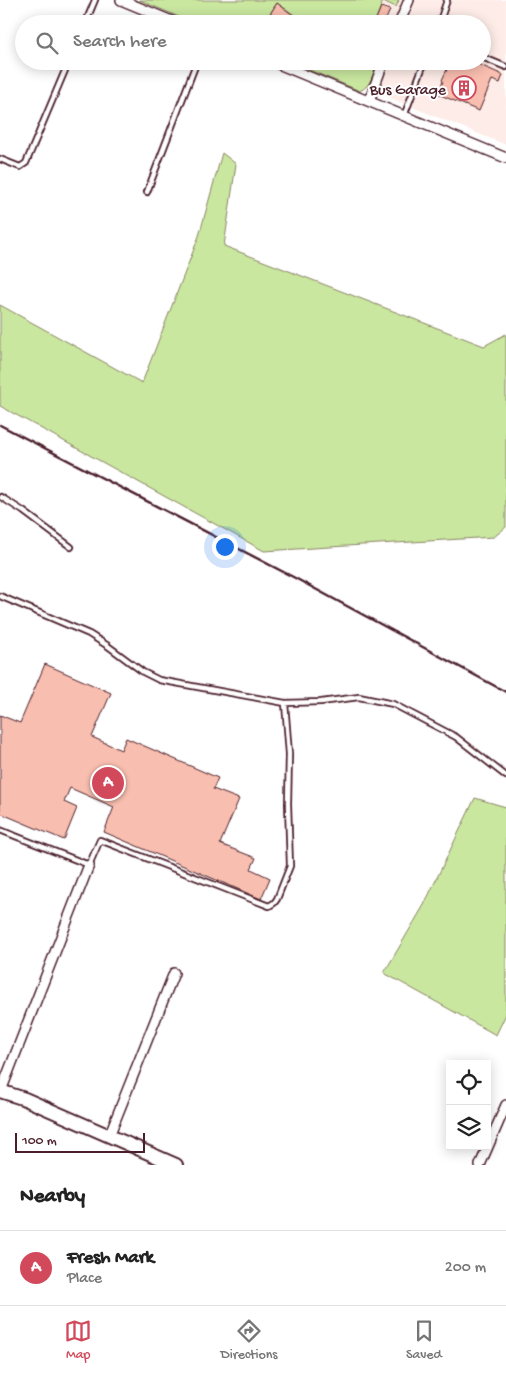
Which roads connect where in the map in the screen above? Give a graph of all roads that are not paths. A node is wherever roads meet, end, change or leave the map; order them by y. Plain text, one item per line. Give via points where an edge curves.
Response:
1 (95, 0) edge
2 (121, 0) edge
3 (409, 0) edge
4 (447, 0) edge
5 (89, 15) edge
6 (157, 15) edge
7 (403, 15) edge
8 (442, 15) edge
9 (491, 60) edge
10 (506, 68) edge
11 (65, 70) edge
12 (194, 70) edge
13 (303, 70) edge
14 (381, 70) edge
15 (422, 70) edge
16 (369, 101) junction
17 (404, 116) junction
18 (506, 158) edge
19 (0, 159) edge
20 (147, 192) dead end
21 (0, 497) edge
22 (72, 547) dead end
23 (0, 596) edge
24 (285, 703) junction
25 (506, 776) edge
26 (0, 830) edge
27 (89, 865) junction
28 (174, 974) dead end
29 (0, 1091) edge
30 (506, 1106) edge
31 (109, 1136) junction
32 (176, 1165) edge
33 (480, 1165) edge

1 - 5 lane
2 - 6 street
3 - 7 street
4 - 8 lane
9 - 10 lane
11 - 19 lane via 26,163 20,167
12 - 20 lane
13 - 16 street
14 - 16 street
15 - 17 lane
16 - 17 street
17 - 18 street
21 - 22 lane
23 - 24 lane via 89,634 143,672 160,680
24 - 25 lane via 359,697 393,704 456,737
24 - 27 lane via 290,866 274,903 269,906 100,840
26 - 27 lane
27 - 29 street
28 - 31 street
29 - 31 street
30 - 33 street
31 - 32 street

